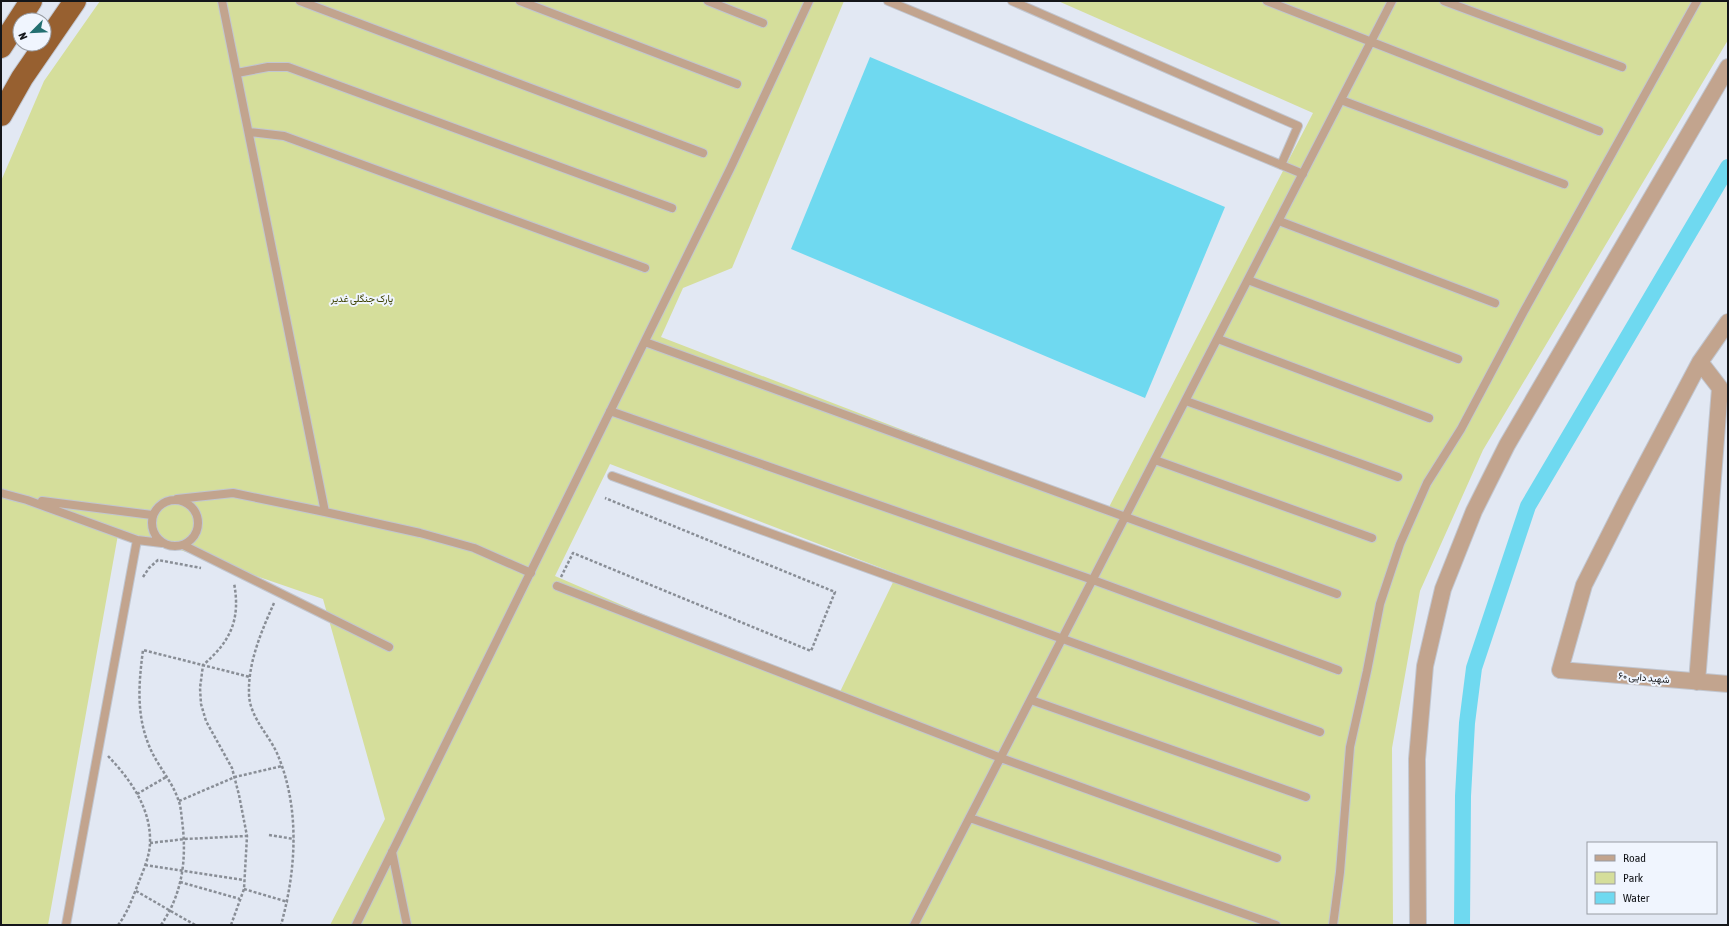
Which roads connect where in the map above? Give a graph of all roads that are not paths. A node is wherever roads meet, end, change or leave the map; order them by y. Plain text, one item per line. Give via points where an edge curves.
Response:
1 (31, 1) edge
2 (75, 1) edge
3 (222, 1) edge
4 (300, 1) edge
5 (520, 1) edge
6 (708, 1) edge
7 (809, 1) edge
8 (888, 1) edge
9 (1012, 1) edge
10 (1267, 1) edge
11 (1392, 1) edge
12 (1444, 1) edge
13 (1697, 1) edge
14 (763, 23) dead end
15 (1371, 41) junction
16 (1, 46) edge
17 (1622, 67) dead end
18 (1728, 67) edge
19 (237, 73) junction
20 (737, 84) dead end
21 (1341, 100) junction
22 (1, 115) edge
23 (1599, 131) dead end
24 (249, 132) junction
25 (703, 153) dead end
26 (1281, 165) junction
27 (1303, 174) junction
28 (1564, 184) dead end
29 (672, 208) dead end
30 (1279, 221) junction
31 (645, 268) dead end
32 (1248, 280) junction
33 (1495, 303) dead end
34 (1728, 322) edge
35 (1218, 339) junction
36 (644, 342) junction
37 (1458, 359) dead end
38 (1700, 362) junction
39 (1186, 401) junction
40 (610, 411) junction
41 (1429, 418) dead end
42 (1155, 460) junction
43 (612, 476) dead end
44 (1398, 478) dead end
45 (1, 493) edge
46 (177, 499) junction
47 (27, 500) junction
48 (326, 512) junction
49 (152, 515) junction
50 (1125, 517) junction
51 (1372, 538) dead end
52 (137, 540) junction
53 (162, 543) junction
54 (183, 545) junction
55 (530, 573) junction
56 (1093, 580) junction
57 (557, 586) road end
58 (1337, 594) dead end
59 (1062, 640) junction
60 (389, 647) dead end
61 (1338, 670) dead end
62 (1698, 682) junction
63 (1728, 684) edge
64 (1031, 700) junction
65 (1320, 732) dead end
66 (1001, 758) junction
67 (1306, 796) dead end
68 (970, 818) junction
69 (392, 852) junction
70 (1277, 858) dead end
71 (66, 925) edge
72 (356, 925) edge
73 (407, 925) edge
74 (914, 925) edge
75 (1276, 925) edge
76 (1333, 925) edge
77 (1418, 925) edge

1 - 16 highway
2 - 22 highway via 22,78
3 - 19 lane
4 - 25 lane
5 - 20 lane
6 - 14 lane
7 - 36 lane via 731,167
8 - 26 lane
9 - 26 lane via 1298,126
10 - 15 lane
11 - 15 lane
12 - 17 lane
13 - 76 lane via 1461,429 1427,483 1400,544 1380,604 1350,747
15 - 21 lane
15 - 23 lane
18 - 77 street via 1507,445 1474,511 1444,589 1425,666 1417,759
19 - 24 lane
19 - 29 lane via 268,66 288,66
21 - 27 lane
21 - 28 lane
24 - 31 lane via 284,136
24 - 48 lane
26 - 27 lane
27 - 30 lane
30 - 32 lane
30 - 33 lane
32 - 35 lane
32 - 37 lane
34 - 38 street
35 - 39 lane
35 - 41 lane
36 - 40 lane
36 - 50 lane
38 - 62 street via 1720,388
38 - 62 street, شهید دایی ۶۰ via 1584,585 1560,670
39 - 42 lane
39 - 44 lane
40 - 55 lane
40 - 56 lane
42 - 50 lane
42 - 51 lane
43 - 59 lane
45 - 47 lane
46 - 48 lane via 233,493
46 - 49 lane via 167,500 158,506
46 - 54 lane via 187,502 195,510 198,520 197,530 192,539
47 - 49 lane
47 - 52 lane
48 - 55 lane via 474,548
49 - 53 lane via 151,525
50 - 56 lane
50 - 58 lane
52 - 53 lane
52 - 71 lane
53 - 54 lane via 172,546
54 - 60 lane
55 - 69 lane
56 - 59 lane
56 - 61 lane
57 - 66 lane
59 - 64 lane
59 - 65 lane
62 - 63 street, شهید دایی ۶۰
64 - 66 lane
64 - 67 lane
66 - 68 lane
66 - 70 lane
68 - 74 lane
68 - 75 lane
69 - 72 lane
69 - 73 lane

